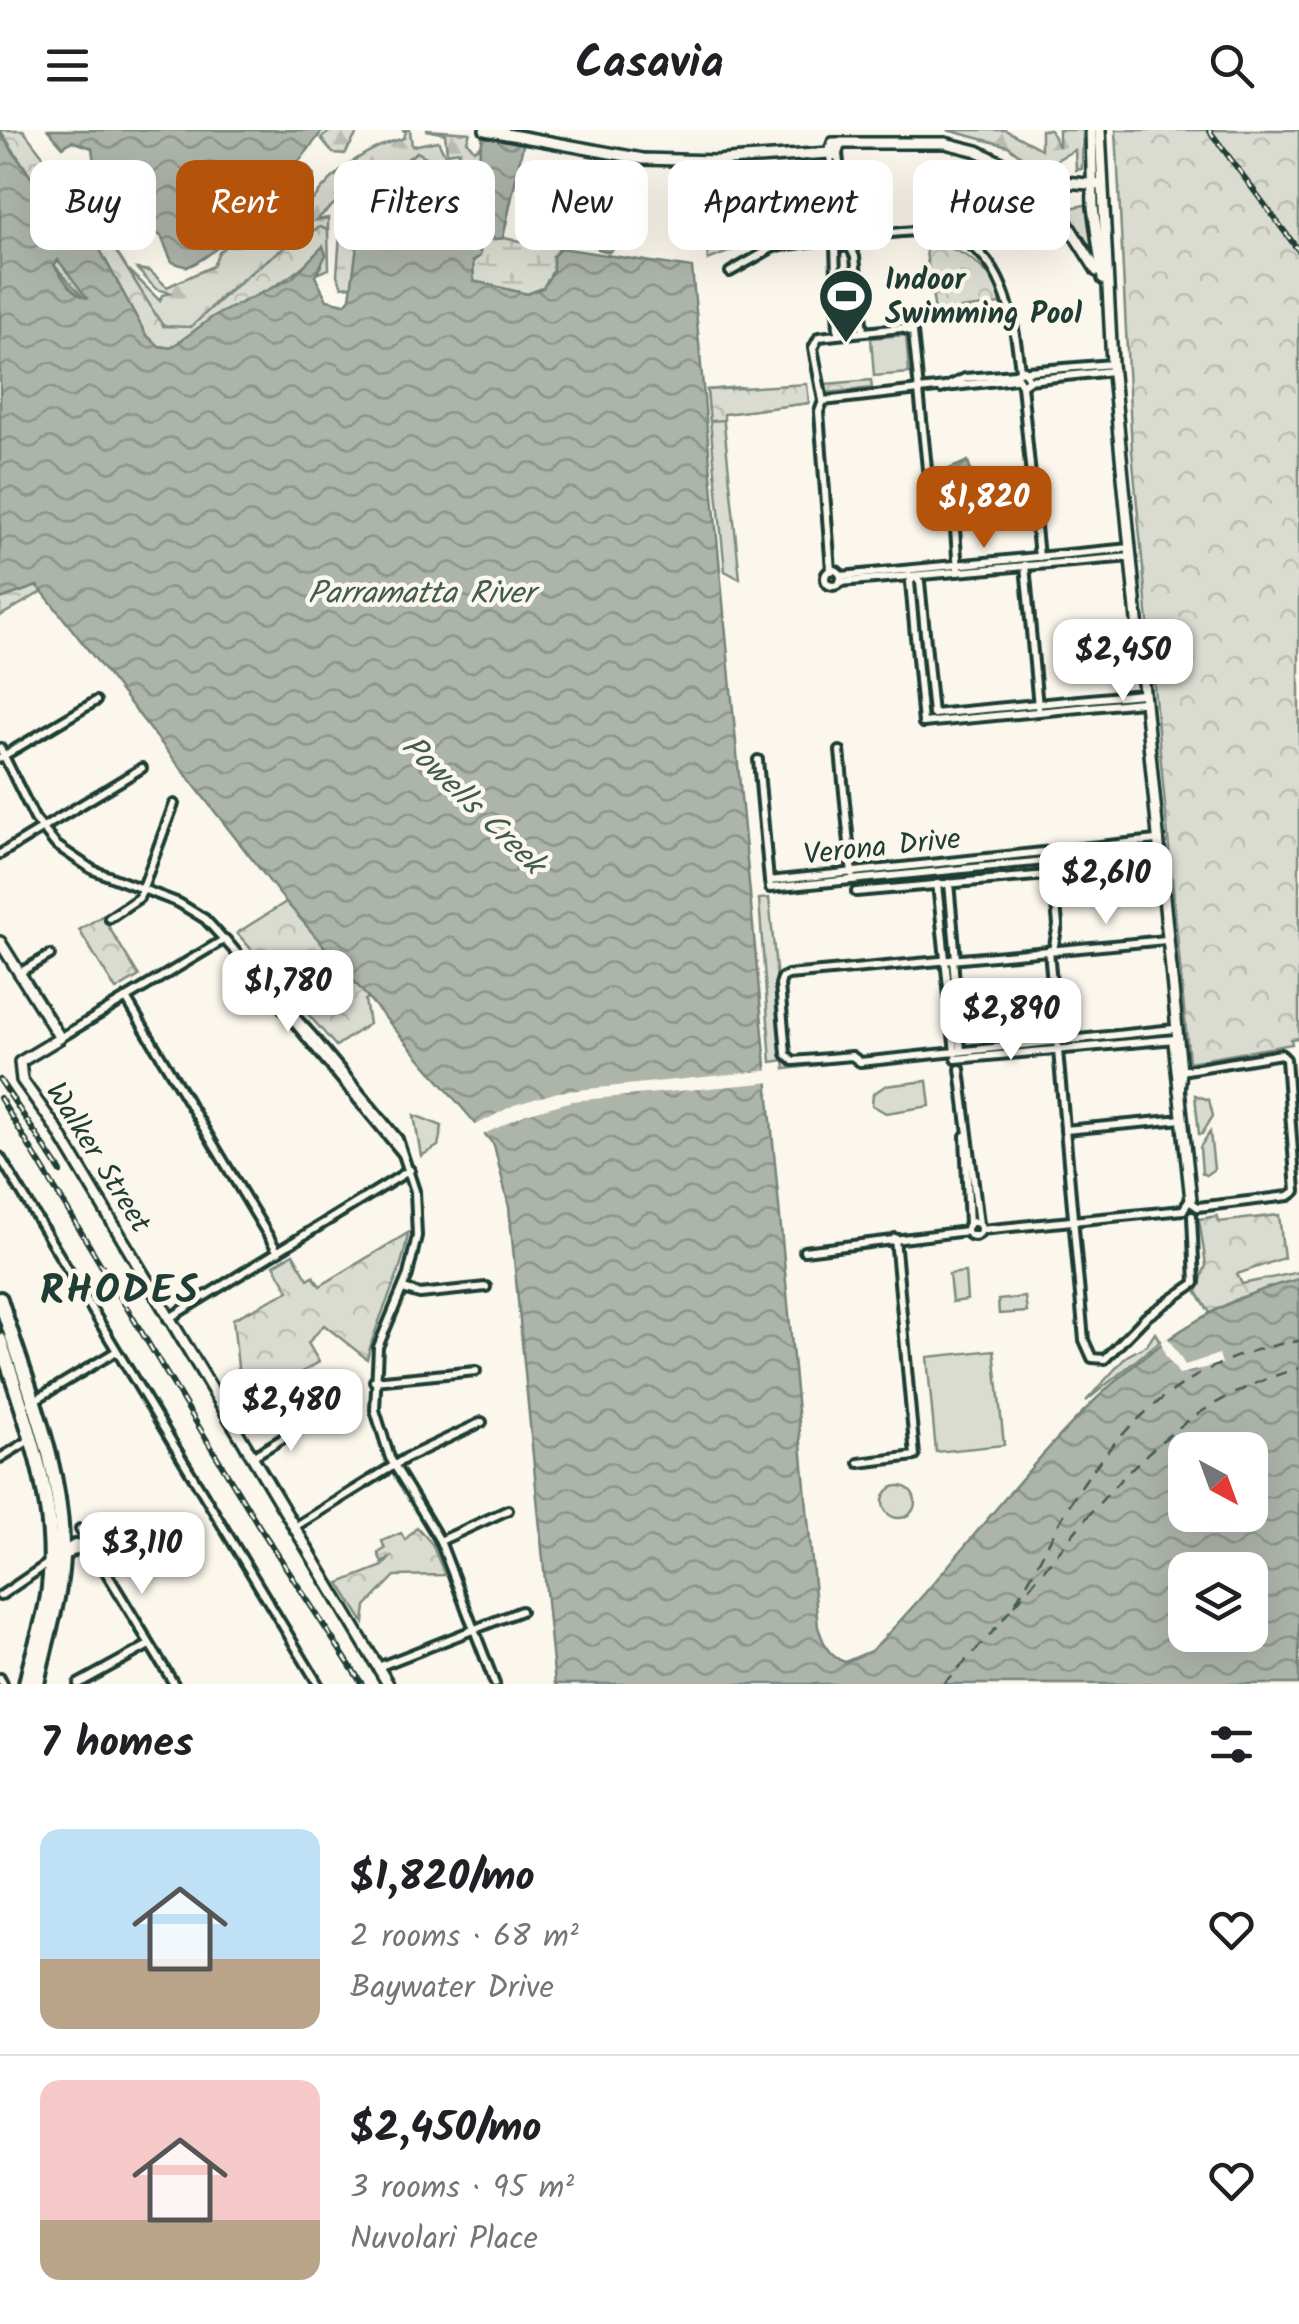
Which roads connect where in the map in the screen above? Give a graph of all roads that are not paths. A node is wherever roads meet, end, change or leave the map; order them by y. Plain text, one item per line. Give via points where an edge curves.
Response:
1 (486, 130) edge
2 (1090, 130) edge
3 (1100, 130) edge
4 (833, 151) junction
5 (834, 160) edge
6 (995, 160) edge
7 (1070, 183) edge
8 (1096, 185) junction
9 (1070, 228) edge
10 (893, 236) edge
11 (767, 250) edge
12 (833, 250) edge
13 (854, 250) edge
14 (730, 272) dead end
15 (1106, 286) junction
16 (863, 332) junction
17 (838, 334) junction
18 (1112, 367) junction
19 (1021, 377) junction
20 (921, 391) junction
21 (823, 401) junction
22 (1131, 552) junction
23 (1040, 560) junction
24 (1024, 562) junction
25 (958, 568) junction
26 (831, 571) junction
27 (914, 572) junction
28 (840, 579) junction
29 (1142, 698) junction
30 (96, 701) dead end
31 (1038, 708) junction
32 (933, 714) junction
33 (923, 724) junction
34 (840, 751) dead end
35 (1, 754) edge
36 (758, 760) dead end
37 (142, 768) dead end
38 (174, 804) dead end
39 (42, 828) junction
40 (1156, 845) junction
41 (1051, 851) junction
42 (0, 854) edge
43 (1052, 860) junction
44 (1159, 864) junction
45 (941, 867) junction
46 (1054, 874) junction
47 (853, 876) junction
48 (948, 883) junction
49 (938, 884) junction
50 (143, 890) junction
51 (856, 892) dead end
52 (108, 918) dead end
53 (225, 939) junction
54 (1166, 940) junction
55 (0, 942) edge
56 (1051, 950) junction
57 (50, 955) dead end
58 (951, 960) junction
59 (19, 974) junction
60 (126, 998) junction
61 (1174, 1034) junction
62 (60, 1038) junction
63 (1057, 1045) junction
64 (958, 1054) junction
65 (1182, 1071) junction
66 (1179, 1091) junction
67 (1182, 1119) junction
68 (1065, 1130) junction
69 (1296, 1130) edge
70 (965, 1134) junction
71 (0, 1157) edge
72 (410, 1170) junction
73 (1194, 1203) junction
74 (1183, 1210) junction
75 (1192, 1216) junction
76 (1074, 1222) junction
77 (980, 1227) junction
78 (968, 1228) junction
79 (895, 1238) junction
80 (804, 1251) dead end
81 (278, 1252) junction
82 (486, 1286) dead end
83 (402, 1289) junction
84 (0, 1299) edge
85 (168, 1319) junction
86 (0, 1340) edge
87 (115, 1352) junction
88 (476, 1371) dead end
89 (374, 1381) junction
90 (32, 1402) junction
91 (313, 1420) dead end
92 (482, 1422) dead end
93 (36, 1437) junction
94 (0, 1458) edge
95 (251, 1458) junction
96 (859, 1462) dead end
97 (394, 1465) junction
98 (508, 1510) dead end
99 (293, 1528) junction
100 (80, 1529) dead end
101 (440, 1541) junction
102 (91, 1546) junction
103 (57, 1559) junction
104 (0, 1596) edge
105 (521, 1610) dead end
106 (474, 1629) junction
107 (150, 1644) junction
108 (378, 1667) junction
109 (26, 1684) edge
110 (38, 1684) edge
111 (78, 1684) edge
112 (174, 1684) edge
113 (318, 1684) edge
114 (388, 1684) edge
115 (494, 1684) edge

1 - 4 street via 570,146 715,155
2 - 8 street
3 - 8 street
4 - 5 street
4 - 6 street via 910,140 946,143
7 - 8 street
8 - 15 street via 1098,265
9 - 15 street
10 - 19 street via 930,232 974,252 994,270 1010,299
11 - 14 street
12 - 17 street
13 - 16 street
15 - 18 street
16 - 17 street
16 - 20 street via 913,332
17 - 21 street via 814,342
18 - 19 street
18 - 22 street
19 - 20 street
19 - 23 street
20 - 21 street
20 - 25 street via 932,516 954,515
21 - 26 street
22 - 23 street
22 - 29 street
23 - 24 street
24 - 25 street
24 - 31 street
25 - 27 street
26 - 28 street
26 - 28 street via 828,583
27 - 28 street
27 - 32 street
27 - 33 street
29 - 31 street
29 - 40 street
30 - 35 street
31 - 32 street
31 - 33 street
32 - 33 street
34 - 47 street
35 - 39 street
36 - 47 street, Verona Drive via 770,888
37 - 39 street
38 - 50 street
39 - 42 street
39 - 50 street via 78,862
40 - 41 street, Verona Drive
40 - 43 street, Verona Drive
40 - 44 street
41 - 43 street
41 - 45 street, Verona Drive
43 - 45 street, Verona Drive
44 - 46 street, Verona Drive
44 - 54 street
45 - 47 street, Verona Drive
46 - 48 street, Verona Drive
46 - 56 street via 1058,925
48 - 49 street, Verona Drive
48 - 58 street
49 - 51 street, Verona Drive
49 - 58 street
50 - 52 street
50 - 53 street via 190,908
53 - 60 street
53 - 72 street
54 - 56 street
54 - 61 street
55 - 59 street
56 - 58 street
56 - 63 street
57 - 59 street
58 - 64 street
58 - 64 street via 782,978 789,1060
59 - 62 street
60 - 62 street
60 - 81 street
61 - 63 street
61 - 65 street
61 - 66 street
62 - 85 street, Walker Street via 18,1067
63 - 64 street
63 - 68 street
64 - 70 street
65 - 66 street
65 - 69 street via 1281,1054
66 - 67 street
67 - 68 street
67 - 73 street
68 - 76 street
69 - 73 street via 1294,1194
70 - 77 street
70 - 78 street
71 - 87 street
72 - 81 street
72 - 83 street via 418,1224
73 - 74 street
73 - 75 street
74 - 75 street
74 - 76 street
75 - 76 street via 1195,1283 1100,1360 1090,1357 1084,1340
76 - 77 street
77 - 78 street
77 - 78 street via 976,1237
78 - 79 street
79 - 80 street
79 - 96 street via 915,1456
81 - 85 street
82 - 83 street via 420,1294
83 - 89 street via 382,1333
84 - 90 highway
85 - 95 street, Walker Street
86 - 93 highway
87 - 90 street
87 - 113 street
88 - 89 street
89 - 97 street via 380,1431
90 - 93 highway
91 - 95 street
92 - 97 street
93 - 94 street
93 - 103 highway
95 - 99 street, Walker Street
97 - 99 street
97 - 101 street
98 - 101 street
99 - 108 street, Walker Street
100 - 102 street
101 - 106 street
102 - 103 highway
102 - 107 street
103 - 104 street
103 - 109 highway
103 - 110 highway
105 - 106 street
106 - 108 street
106 - 115 street
107 - 111 street
107 - 112 street
108 - 114 street, Walker Street

